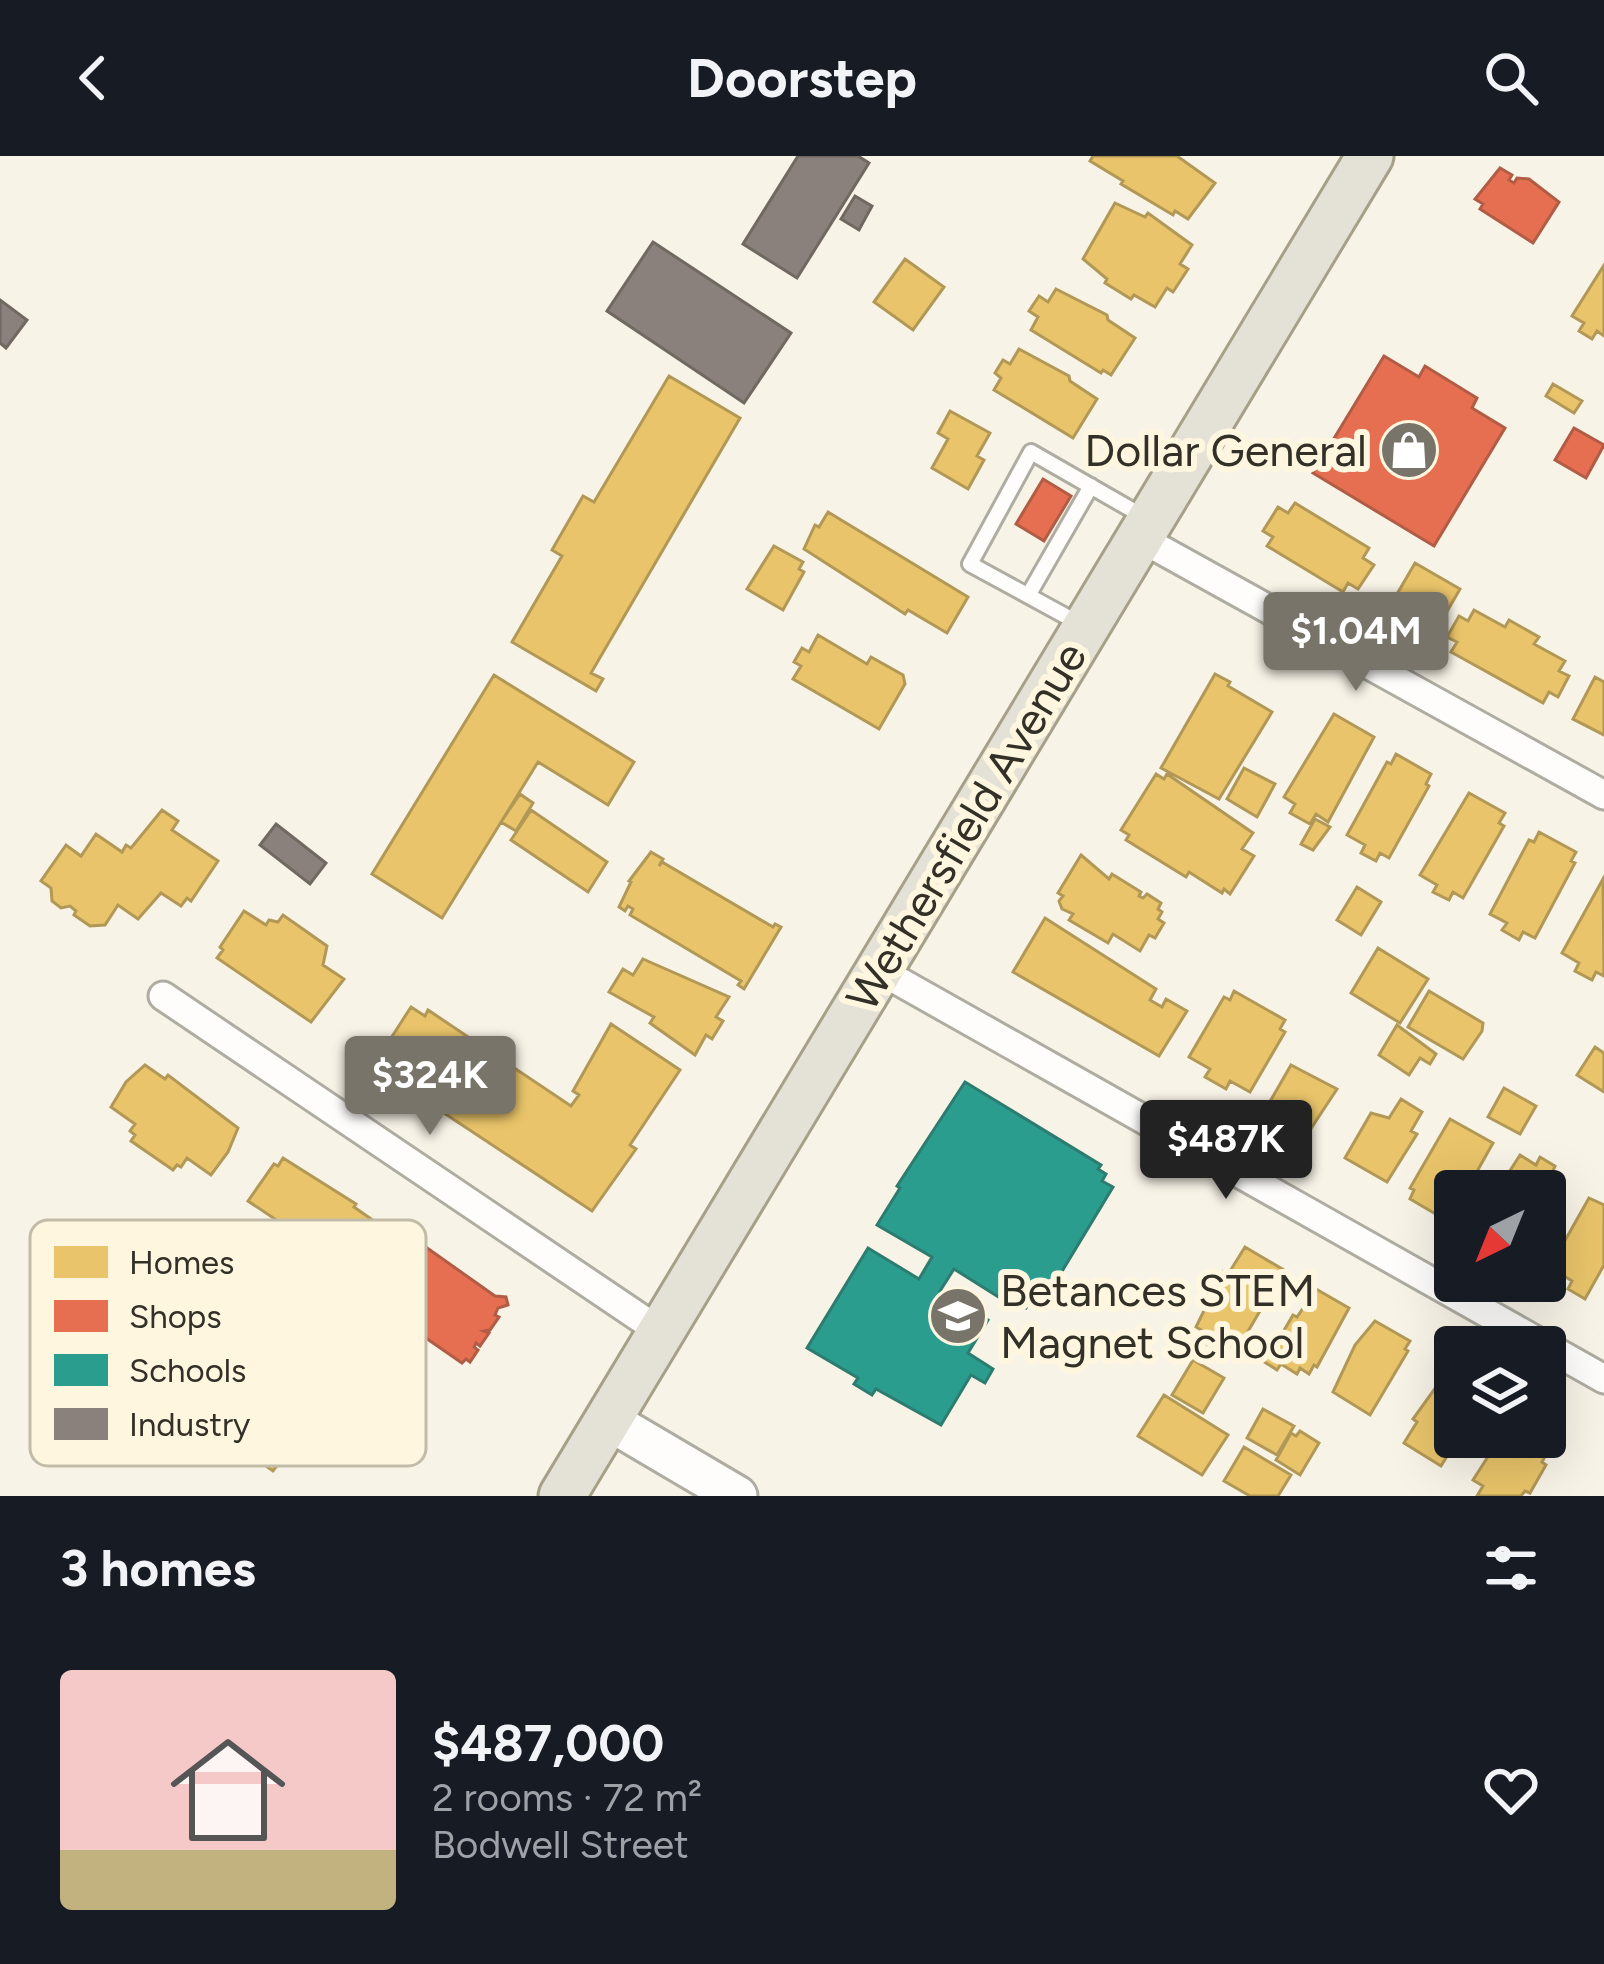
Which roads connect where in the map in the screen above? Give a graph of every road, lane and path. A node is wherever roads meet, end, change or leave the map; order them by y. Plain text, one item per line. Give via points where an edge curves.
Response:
1 (1370, 156) edge
2 (1091, 486) junction
3 (1145, 529) junction
4 (1029, 594) junction
5 (1086, 627) junction
6 (1604, 794) edge
7 (879, 970) junction
8 (164, 995) dead end
9 (661, 1332) junction
10 (1604, 1379) edge
11 (608, 1420) junction
12 (562, 1496) edge
13 (737, 1496) edge

1 - 3 main road, Wethersfield Avenue
2 - 3 lane
2 - 4 lane
2 - 4 lane via 1031,452 970,564
3 - 5 main road, Wethersfield Avenue
3 - 6 street
4 - 5 lane
5 - 7 main road, Wethersfield Avenue
7 - 9 main road, Wethersfield Avenue
7 - 10 street
8 - 9 street
9 - 11 main road, Wethersfield Avenue
11 - 12 main road, Wethersfield Avenue
11 - 13 street

